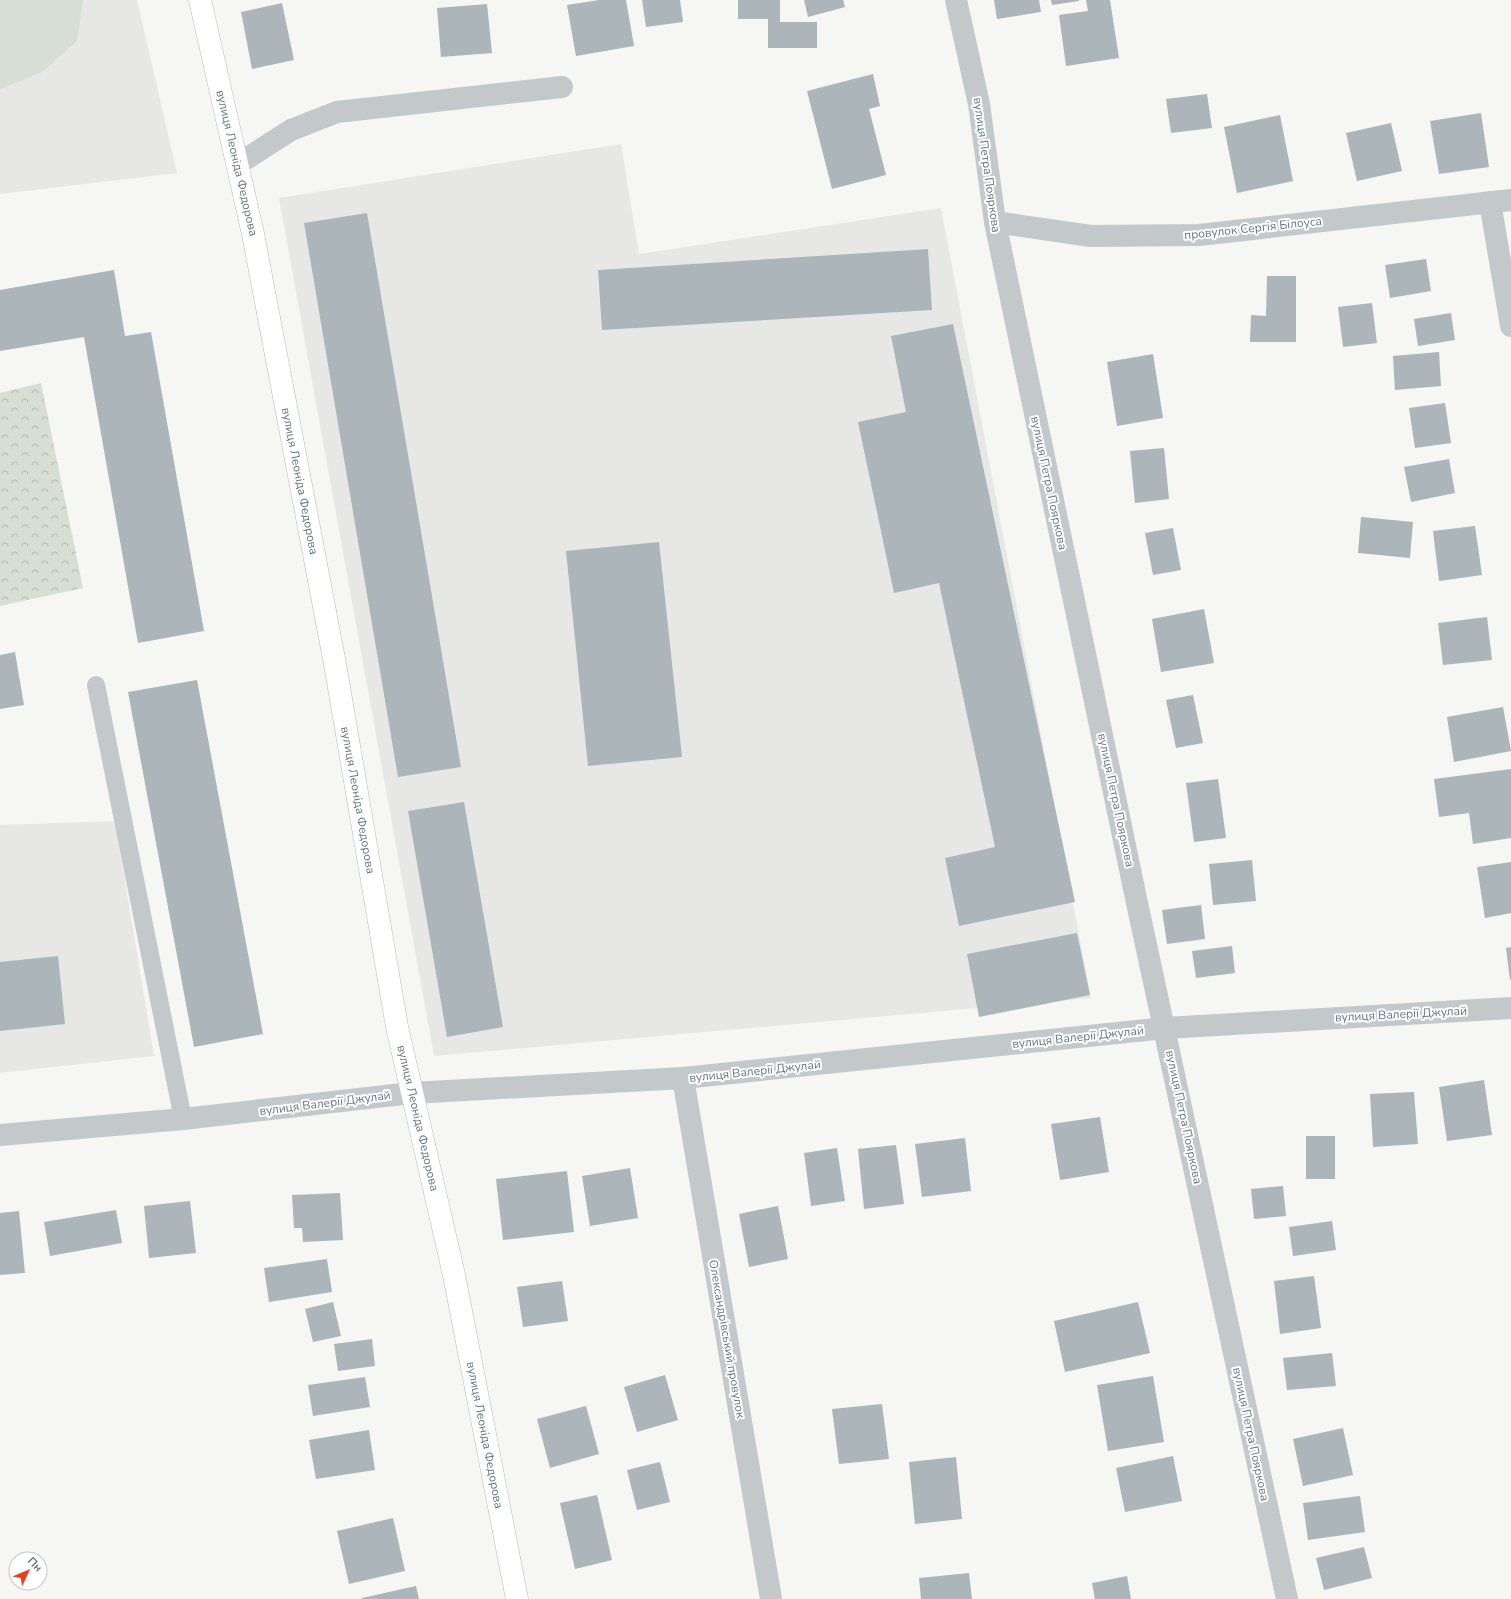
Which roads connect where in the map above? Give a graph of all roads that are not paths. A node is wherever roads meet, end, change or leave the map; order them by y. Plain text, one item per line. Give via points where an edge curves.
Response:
1 (200, 0) edge
2 (956, 0) edge
3 (562, 87) dead end
4 (238, 164) junction
5 (1501, 201) edge
6 (995, 222) junction
7 (1511, 326) edge
8 (96, 685) dead end
9 (1511, 1008) edge
10 (1165, 1028) junction
11 (683, 1078) junction
12 (412, 1093) junction
13 (183, 1120) junction
14 (0, 1135) edge
15 (517, 1599) edge
16 (771, 1599) edge
17 (1287, 1599) edge

1 - 4 street, вулиця Леоніда Федорова
2 - 6 street, вулиця Петра Пояркова via 979,104
3 - 4 street via 338,112 291,130
4 - 12 street, вулиця Леоніда Федорова via 330,641 397,1027
5 - 6 street, провулок Сергія Білоуса via 1199,235 1091,236
5 - 7 street
6 - 10 street, вулиця Петра Пояркова
8 - 13 lane
9 - 10 street, вулиця Валерії Джулай
10 - 11 street, вулиця Валерії Джулай
10 - 17 street, вулиця Петра Пояркова
11 - 12 street, вулиця Валерії Джулай
11 - 16 street, Олександрівський провулок
12 - 13 street, вулиця Валерії Джулай
12 - 15 street, вулиця Леоніда Федорова via 454,1275
13 - 14 street, вулиця Валерії Джулай

